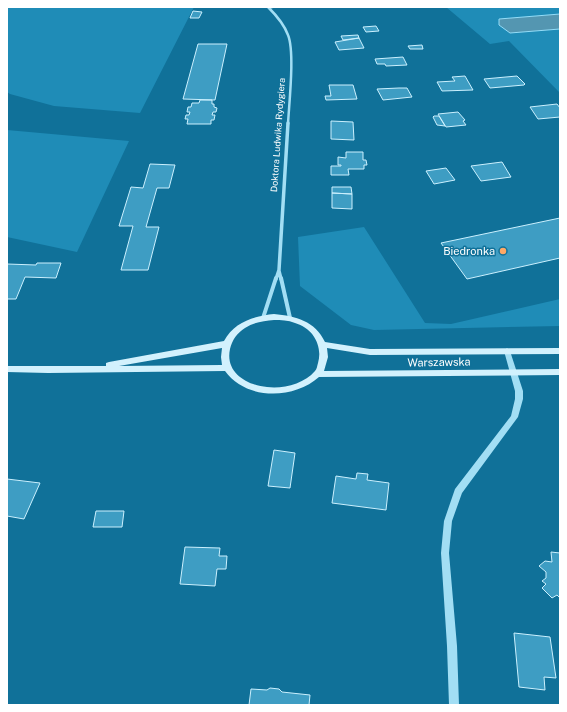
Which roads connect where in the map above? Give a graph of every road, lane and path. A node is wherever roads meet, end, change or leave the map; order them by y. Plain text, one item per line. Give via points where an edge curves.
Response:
1 (274, 7) edge
2 (269, 8) edge
3 (279, 270) junction
4 (263, 318) junction
5 (290, 318) junction
6 (226, 344) junction
7 (324, 345) junction
8 (507, 351) junction
9 (560, 351) edge
10 (227, 368) junction
11 (7, 369) edge
12 (87, 370) junction
13 (513, 372) junction
14 (560, 372) edge
15 (318, 374) junction
16 (454, 705) edge

1 - 2 lane
2 - 3 street, Doktora Ludwika Rydygiera via 288,35 290,50
3 - 4 street, Doktora Ludwika Rydygiera
3 - 5 street, Doktora Ludwika Rydygiera
4 - 5 main road
4 - 6 main road via 236,330
5 - 7 main road via 300,321 315,332
6 - 10 main road via 224,359
6 - 12 main road
7 - 8 main road, Warszawska via 370,352
7 - 15 main road via 323,362
8 - 9 main road, Warszawska
8 - 13 street
10 - 12 main road
10 - 15 main road via 240,381 266,390 294,387
11 - 12 main road
13 - 14 main road, Warszawska
13 - 15 main road, Warszawska
13 - 16 street via 519,391 514,417 458,491 448,521 445,553

